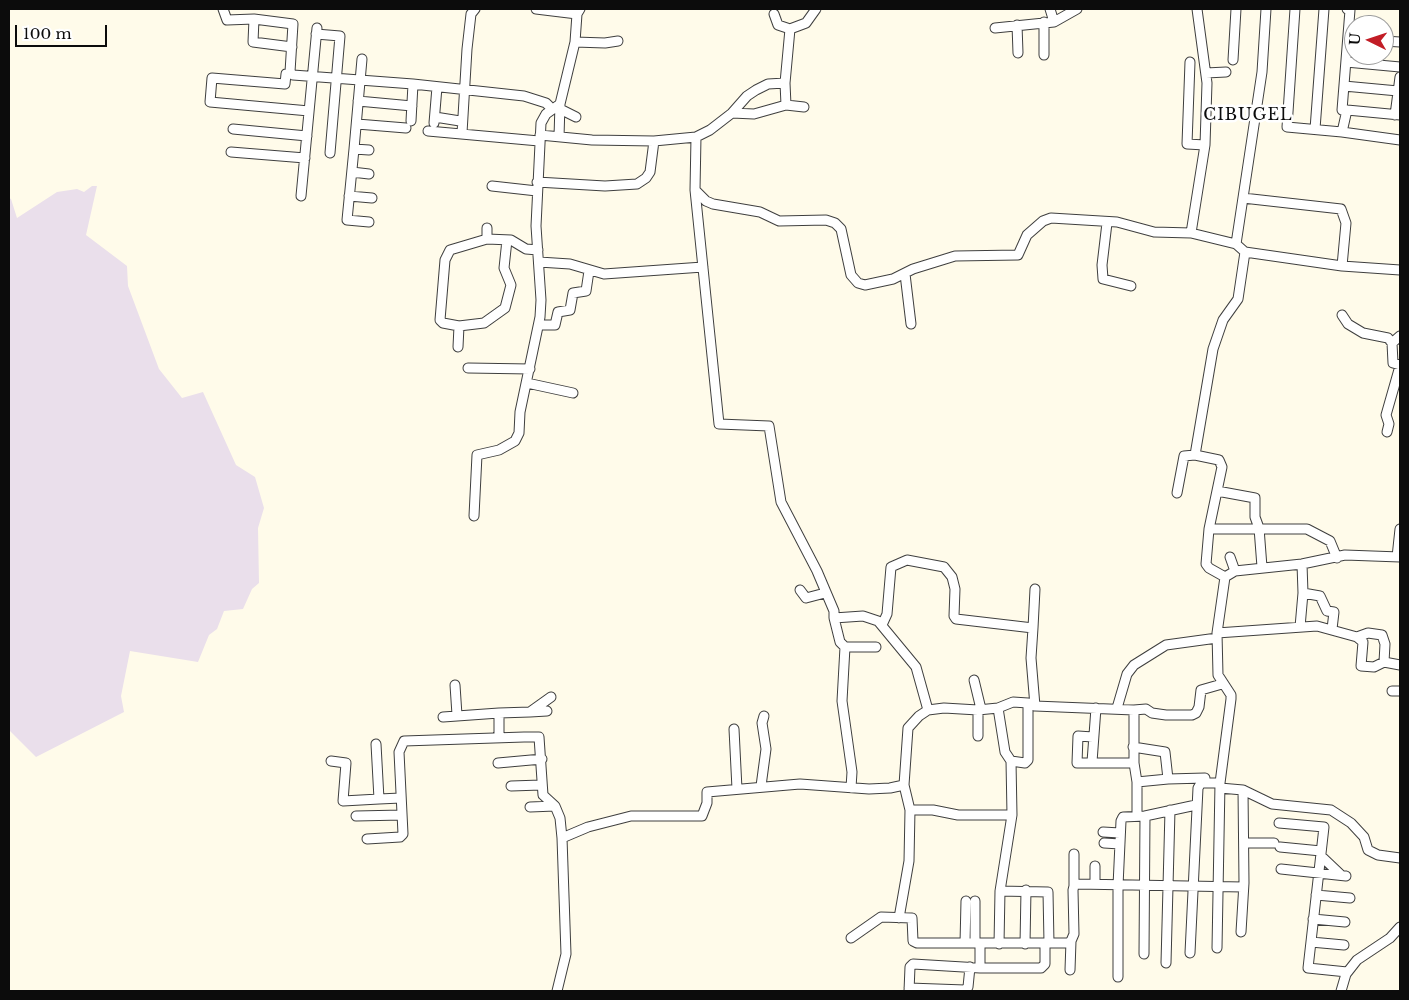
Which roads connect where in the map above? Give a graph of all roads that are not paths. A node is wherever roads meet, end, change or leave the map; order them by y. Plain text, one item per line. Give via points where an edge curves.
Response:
1 (223, 9) edge
2 (536, 9) edge
3 (816, 9) edge
4 (1050, 9) edge
5 (1076, 9) edge
6 (1197, 9) edge
7 (1236, 9) edge
8 (1266, 9) edge
9 (1295, 9) edge
10 (1324, 9) edge
11 (471, 10) edge
12 (578, 12) edge
13 (774, 14) dead end
14 (254, 19) junction
15 (1049, 22) junction
16 (1017, 25) junction
17 (995, 28) dead end
18 (790, 30) junction
19 (618, 41) dead end
20 (575, 42) junction
21 (292, 47) junction
22 (1018, 53) dead end
23 (1044, 55) dead end
24 (362, 59) dead end
25 (1233, 60) dead end
26 (1190, 62) dead end
27 (1346, 65) edge
28 (1378, 65) edge
29 (1400, 67) edge
30 (1226, 72) dead end
31 (1206, 73) junction
32 (290, 74) junction
33 (313, 76) junction
34 (1400, 76) edge
35 (337, 78) junction
36 (360, 80) junction
37 (785, 82) junction
38 (413, 84) junction
39 (437, 86) junction
40 (1344, 86) junction
41 (464, 89) junction
42 (1398, 91) junction
43 (358, 101) junction
44 (786, 105) junction
45 (412, 106) junction
46 (557, 107) junction
47 (804, 107) dead end
48 (1347, 110) junction
49 (310, 111) junction
50 (732, 113) junction
51 (1398, 115) edge
52 (576, 117) dead end
53 (460, 121) dead end
54 (357, 124) junction
55 (233, 129) dead end
56 (1315, 129) junction
57 (428, 131) dead end
58 (1342, 132) junction
59 (462, 133) junction
60 (307, 136) junction
61 (558, 137) junction
62 (696, 137) junction
63 (540, 138) junction
64 (1400, 140) edge
65 (654, 141) junction
66 (1205, 146) junction
67 (354, 149) junction
68 (369, 150) dead end
69 (231, 152) dead end
70 (330, 153) dead end
71 (305, 158) junction
72 (352, 172) junction
73 (369, 174) dead end
74 (492, 186) dead end
75 (537, 186) junction
76 (695, 190) junction
77 (301, 196) dead end
78 (349, 196) junction
79 (372, 198) dead end
80 (1243, 198) junction
81 (369, 222) dead end
82 (1107, 223) junction
83 (487, 228) dead end
84 (1191, 233) junction
85 (487, 239) junction
86 (507, 240) junction
87 (1236, 244) junction
88 (538, 250) junction
89 (1245, 252) junction
90 (540, 262) junction
91 (1342, 266) junction
92 (703, 267) junction
93 (1400, 270) edge
94 (589, 271) junction
95 (905, 274) junction
96 (1131, 286) dead end
97 (1342, 315) dead end
98 (911, 324) dead end
99 (539, 325) junction
100 (460, 326) junction
101 (1400, 336) edge
102 (1392, 343) junction
103 (458, 347) dead end
104 (1400, 366) edge
105 (468, 368) dead end
106 (530, 368) junction
107 (527, 383) junction
108 (573, 392) dead end
109 (1387, 432) dead end
110 (1195, 455) junction
111 (1217, 491) junction
112 (1176, 493) dead end
113 (474, 516) dead end
114 (1259, 528) junction
115 (1209, 529) junction
116 (1400, 530) edge
117 (1399, 556) edge
118 (1230, 557) dead end
119 (1337, 558) junction
120 (1302, 564) junction
121 (1262, 567) junction
122 (1235, 571) junction
123 (1225, 577) junction
124 (1035, 589) dead end
125 (800, 590) dead end
126 (825, 593) junction
127 (1303, 593) junction
128 (834, 618) junction
129 (882, 625) junction
130 (1300, 627) junction
131 (1033, 628) junction
132 (1332, 629) junction
133 (1217, 635) junction
134 (1357, 637) junction
135 (845, 646) junction
136 (876, 647) dead end
137 (1384, 662) junction
138 (1400, 665) edge
139 (974, 680) dead end
140 (1222, 684) junction
141 (455, 685) dead end
142 (551, 697) dead end
143 (1031, 704) junction
144 (998, 708) junction
145 (1096, 708) junction
146 (1117, 708) junction
147 (928, 710) junction
148 (980, 710) junction
149 (1134, 710) junction
150 (547, 711) dead end
151 (530, 712) junction
152 (498, 713) junction
153 (457, 715) junction
154 (764, 716) dead end
155 (443, 717) dead end
156 (734, 729) dead end
157 (978, 736) dead end
158 (1093, 736) junction
159 (499, 738) junction
160 (376, 744) dead end
161 (1133, 748) junction
162 (542, 759) junction
163 (331, 761) dead end
164 (1011, 761) junction
165 (1092, 762) junction
166 (498, 763) dead end
167 (1134, 763) junction
168 (1168, 779) junction
169 (1138, 782) junction
170 (1220, 783) junction
171 (541, 785) junction
172 (904, 785) junction
173 (511, 786) dead end
174 (761, 786) junction
175 (737, 788) junction
176 (851, 788) junction
177 (1243, 790) junction
178 (401, 798) junction
179 (379, 799) junction
180 (1196, 805) junction
181 (555, 806) junction
182 (530, 807) dead end
183 (910, 810) junction
184 (1170, 810) junction
185 (402, 815) junction
186 (1012, 815) junction
187 (356, 816) dead end
188 (1141, 816) junction
189 (1279, 822) dead end
190 (1103, 832) dead end
191 (1120, 833) junction
192 (562, 838) junction
193 (367, 840) dead end
194 (1244, 843) junction
195 (1104, 844) dead end
196 (1120, 844) junction
197 (1074, 854) dead end
198 (1321, 854) junction
199 (1400, 858) edge
200 (1095, 866) dead end
201 (1281, 869) dead end
202 (1319, 872) junction
203 (1095, 884) junction
204 (1145, 885) junction
205 (1074, 886) junction
206 (1118, 886) junction
207 (1169, 886) junction
208 (1193, 886) junction
209 (1218, 886) junction
210 (1243, 887) junction
211 (1026, 890) junction
212 (1000, 891) junction
213 (1316, 895) junction
214 (1350, 898) dead end
215 (899, 918) junction
216 (1314, 919) junction
217 (1345, 922) dead end
218 (1400, 927) edge
219 (1241, 932) dead end
220 (852, 938) dead end
221 (1071, 941) junction
222 (1311, 942) junction
223 (965, 943) junction
224 (977, 943) junction
225 (1047, 943) junction
226 (999, 944) junction
227 (1025, 944) junction
228 (1344, 945) dead end
229 (1216, 948) dead end
230 (1144, 954) dead end
231 (1190, 954) dead end
232 (1166, 963) dead end
233 (970, 967) junction
234 (980, 968) junction
235 (1070, 970) dead end
236 (1348, 972) junction
237 (1118, 976) dead end
238 (909, 990) edge
239 (937, 990) edge
240 (557, 991) edge
241 (958, 991) edge
242 (1341, 991) edge

1 - 14 street via 227,20
2 - 12 street
3 - 18 street via 806,23
4 - 15 street
5 - 15 street
6 - 31 street
7 - 25 street
8 - 80 street via 1262,72
9 - 56 street via 1287,127
10 - 56 street
11 - 41 street
12 - 20 street
13 - 18 street via 778,25
14 - 21 street via 292,23
14 - 21 street via 252,42
15 - 16 street
15 - 23 street
16 - 17 street
16 - 22 street
18 - 37 street
19 - 20 street
20 - 46 street
21 - 32 street
24 - 36 street
26 - 66 street via 1187,144
27 - 40 street
28 - 29 street
30 - 31 street
31 - 66 street
32 - 33 street
32 - 49 street via 286,74 285,84 212,78 210,102
33 - 35 street
33 - 35 street via 316,31 340,36
33 - 49 street
34 - 42 street
35 - 36 street
35 - 70 street
36 - 38 street
36 - 43 street
37 - 44 street
37 - 50 street via 768,84 756,90
38 - 39 street
38 - 45 street
39 - 41 street
39 - 53 street via 435,120
40 - 42 street
40 - 48 street via 1342,110
41 - 46 street via 524,96
41 - 59 street
42 - 51 street
43 - 45 street
43 - 54 street
44 - 47 street
44 - 50 street via 754,114
45 - 54 street via 408,124
46 - 52 street
46 - 61 street
46 - 63 street via 543,117
48 - 51 street
48 - 58 street
49 - 60 street
50 - 62 street
54 - 67 street
55 - 60 street
56 - 58 street
57 - 59 street
58 - 64 street
59 - 63 street
60 - 71 street
61 - 63 street
61 - 65 street
62 - 65 street
62 - 76 street
63 - 75 street
65 - 75 street via 650,172 637,184
66 - 84 street
67 - 68 street
67 - 72 street
69 - 71 street
71 - 77 street
72 - 73 street
72 - 78 street
74 - 75 street
75 - 88 street
76 - 92 street
76 - 95 street via 713,204 760,212 779,221 826,220 835,224 841,229 850,272 858,283 876,283
78 - 79 street
78 - 81 street via 347,220
80 - 87 street
80 - 91 street via 1341,209 1346,223
82 - 84 street via 1117,222 1154,232
82 - 95 street via 1050,218 1027,235 1018,255 955,256
82 - 96 street via 1103,279
83 - 85 street
84 - 87 street
85 - 86 street
85 - 100 street via 450,250 445,260 440,320
86 - 88 street via 526,249
86 - 100 street via 504,268 511,285 505,308 484,324
87 - 89 street
88 - 90 street
89 - 91 street
89 - 110 street via 1238,299 1224,320 1213,349
90 - 94 street via 570,264
90 - 99 street
91 - 93 street
92 - 94 street via 604,274
92 - 126 street via 719,424 769,426 781,502
94 - 99 street via 586,291 573,293 570,310 558,312 555,326
95 - 98 street
97 - 102 street via 1356,329 1388,338
99 - 106 street
100 - 103 street
101 - 102 street
102 - 104 street via 1393,363
104 - 109 street via 1386,415 1390,424
105 - 106 street
106 - 107 street
107 - 108 street
107 - 113 street via 515,441 499,450 477,455
110 - 111 street via 1219,460 1222,467
110 - 112 street via 1184,456
111 - 114 street via 1255,498
111 - 115 street
114 - 115 street
114 - 119 street via 1306,530 1330,541
114 - 121 street
115 - 123 street via 1206,564
116 - 117 street
117 - 119 street via 1345,555
118 - 122 street
119 - 120 street
120 - 121 street
120 - 127 street
121 - 122 street
122 - 123 street
123 - 133 street
124 - 131 street
125 - 126 street via 806,598
126 - 128 street via 834,610
127 - 130 street
127 - 132 street via 1320,596 1327,611 1334,612
128 - 129 street via 872,618
128 - 135 street via 840,642
129 - 131 street via 887,614 891,567 907,560 944,567 949,571 955,589 956,619
129 - 147 street via 916,667
130 - 132 street
130 - 133 street
131 - 143 street
132 - 134 street
133 - 140 street via 1218,675
133 - 146 street via 1166,645 1134,665 1127,674
134 - 137 street via 1368,633 1382,635
134 - 137 street via 1362,642 1360,666 1374,667
135 - 136 street
135 - 176 street via 842,701 852,772
137 - 138 street
139 - 148 street
140 - 149 street via 1201,690 1199,707 1192,715
140 - 170 street via 1231,699
141 - 153 street
142 - 151 street
143 - 144 street via 1013,702
143 - 145 street
143 - 164 street via 1028,760 1024,763
144 - 148 street
144 - 164 street via 1005,752
145 - 146 street
145 - 158 street
146 - 149 street
147 - 148 street
147 - 172 street via 908,728
148 - 157 street
149 - 161 street
150 - 151 street
151 - 152 street
152 - 153 street
152 - 159 street
153 - 155 street
154 - 174 street via 766,749
156 - 175 street
158 - 165 street
158 - 165 street via 1078,736 1076,752 1077,762
159 - 162 street via 539,737
159 - 178 street via 404,741 399,752
160 - 179 street
161 - 167 street
161 - 168 street via 1165,752
162 - 166 street
162 - 171 street
163 - 179 street via 346,763 343,801
164 - 186 street
165 - 167 street
167 - 169 street
168 - 169 street
168 - 170 street
169 - 188 street
170 - 177 street
170 - 180 street via 1198,783
170 - 209 street
171 - 173 street
171 - 181 street via 543,795
172 - 176 street
172 - 183 street
174 - 175 street
174 - 176 street via 800,784
175 - 192 street via 707,792 702,816 631,816 588,827
177 - 194 street
177 - 199 street via 1272,804 1331,810 1351,823 1364,837 1368,850
178 - 179 street
178 - 185 street
180 - 184 street
180 - 208 street
181 - 182 street
181 - 192 street
183 - 186 street via 958,815
183 - 215 street via 908,861
184 - 188 street
184 - 207 street
185 - 187 street
185 - 193 street via 400,837
186 - 212 street
188 - 191 street via 1121,818
188 - 204 street
189 - 198 street via 1324,827
190 - 191 street
191 - 196 street
192 - 240 street via 566,954
194 - 198 street via 1277,845
194 - 210 street
195 - 196 street
196 - 206 street
197 - 205 street
198 - 202 street
198 - 202 street via 1344,875
200 - 203 street
201 - 202 street
202 - 213 street
203 - 205 street
203 - 206 street
204 - 206 street
204 - 207 street
204 - 230 street
205 - 221 street via 1074,934
206 - 237 street
207 - 208 street
207 - 232 street
208 - 209 street
208 - 231 street
209 - 210 street
209 - 229 street
210 - 219 street
211 - 212 street
211 - 225 street via 1046,890 1049,893
211 - 227 street
212 - 226 street
213 - 214 street
213 - 216 street
215 - 220 street via 881,917
215 - 223 street via 912,918 913,941 917,943
216 - 217 street
216 - 222 street
218 - 236 street via 1390,938 1357,960
221 - 225 street
221 - 235 street
222 - 228 street
222 - 236 street via 1308,968
223 - 224 street
223 - 224 street via 971,901
224 - 226 street
224 - 234 street
225 - 227 street
225 - 234 street via 1045,964 1041,968
226 - 227 street
233 - 234 street
233 - 238 street via 912,964
233 - 241 street via 968,987
236 - 242 street
238 - 239 street
239 - 241 street

